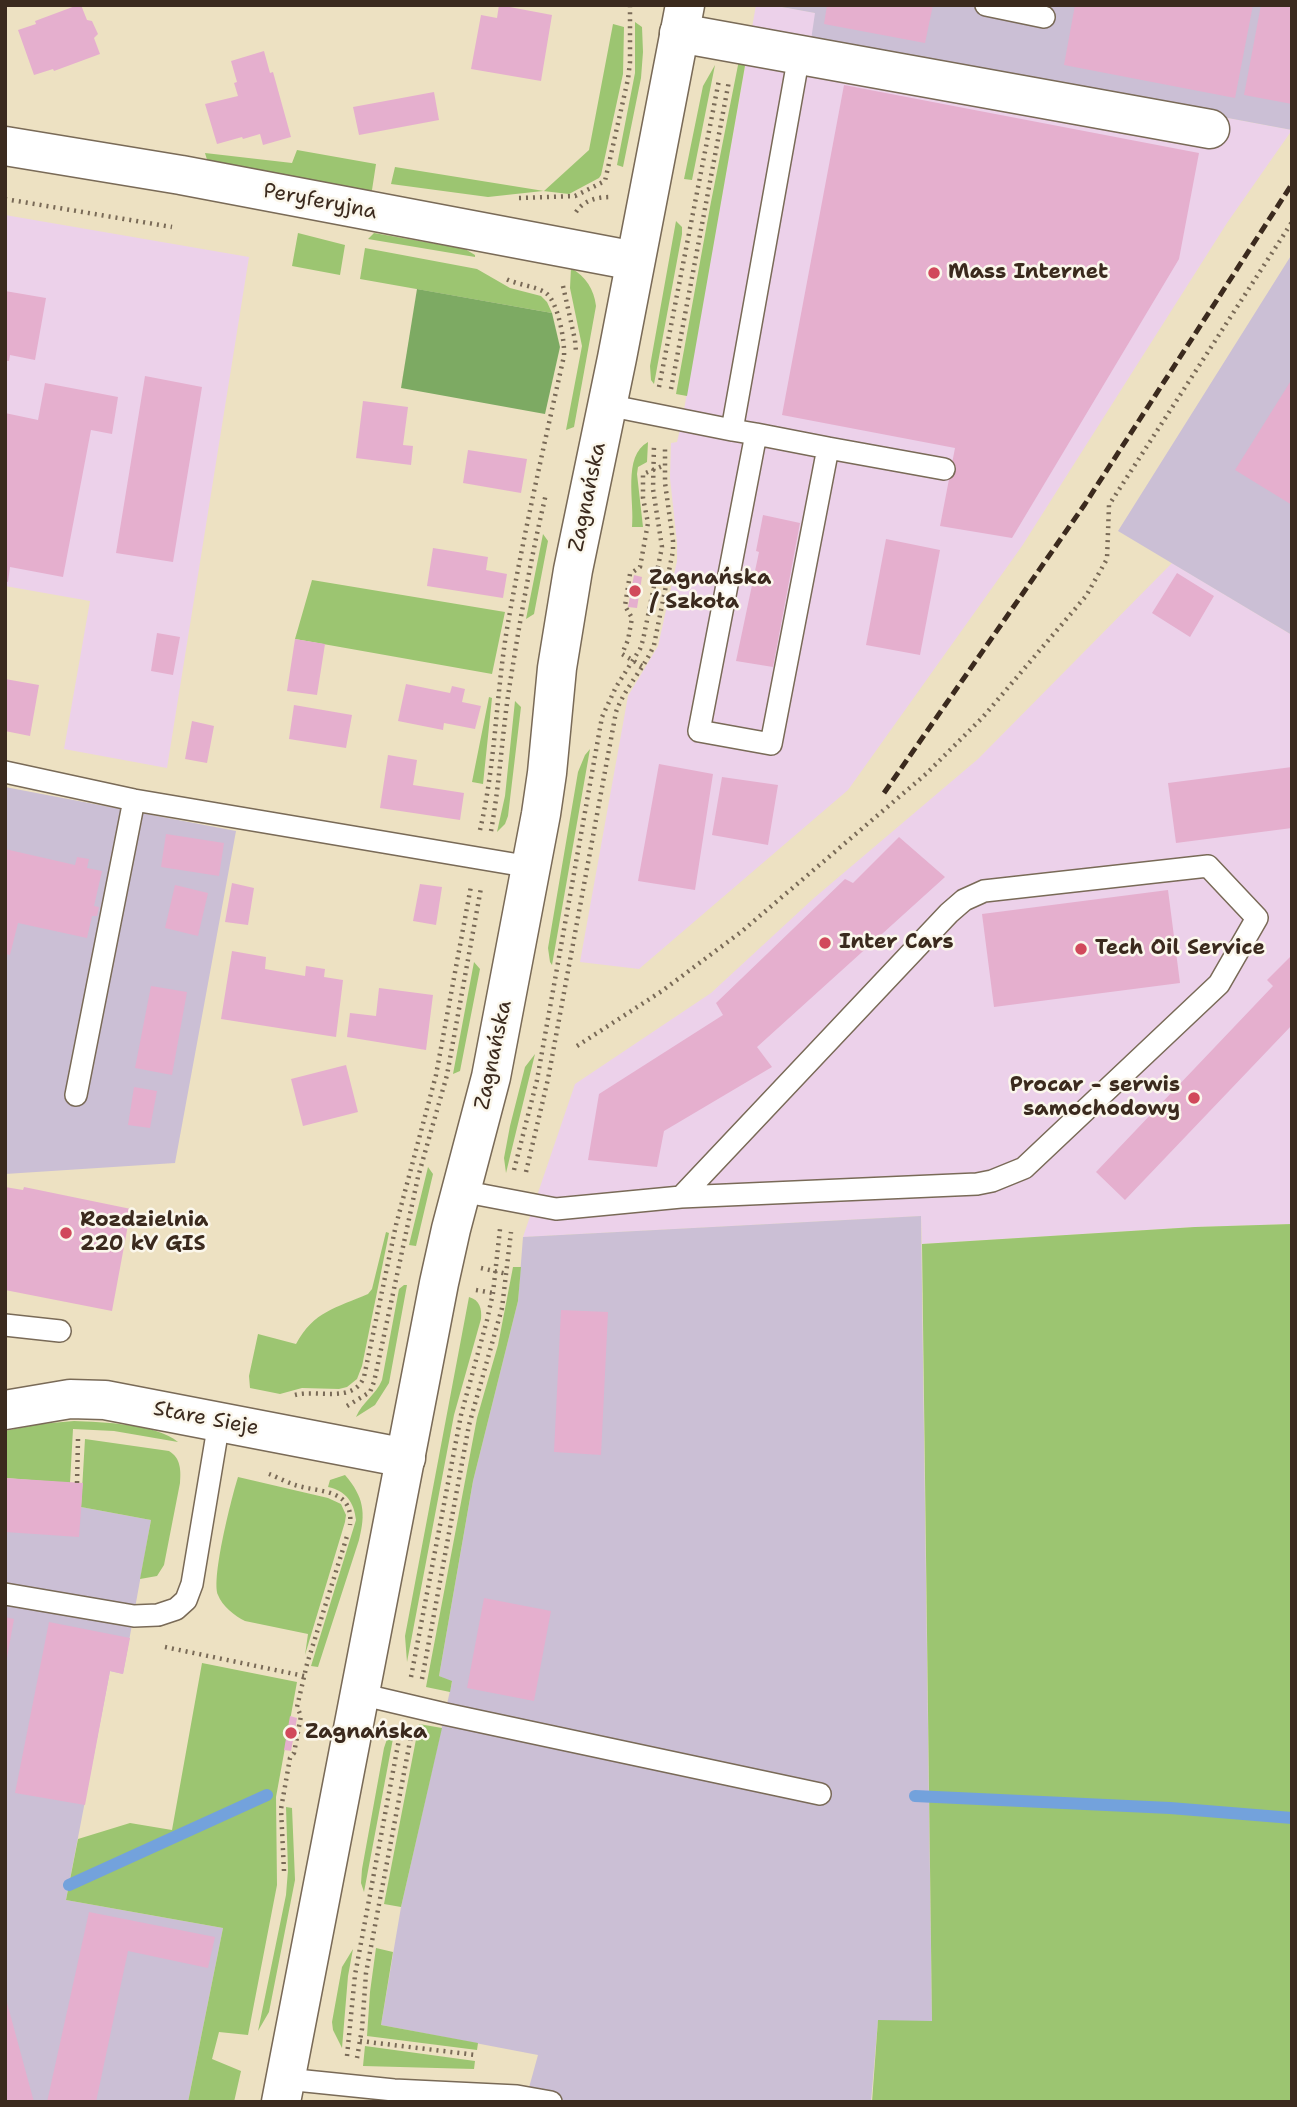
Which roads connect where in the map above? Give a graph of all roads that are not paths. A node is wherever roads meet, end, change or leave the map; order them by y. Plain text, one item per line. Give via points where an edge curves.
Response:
1 (986, 5) edge
2 (1044, 16) dead end
3 (682, 19) edge
4 (799, 55) junction
5 (1210, 129) dead end
6 (5, 146) edge
7 (635, 261) junction
8 (607, 405) junction
9 (732, 430) junction
10 (756, 434) junction
11 (828, 448) junction
12 (944, 469) dead end
13 (5, 772) edge
14 (134, 800) junction
15 (531, 867) junction
16 (76, 1095) dead end
17 (461, 1191) junction
18 (681, 1197) junction
19 (5, 1325) edge
20 (60, 1331) dead end
21 (5, 1410) edge
22 (219, 1422) junction
23 (406, 1458) junction
24 (5, 1594) edge
25 (360, 1694) junction
26 (820, 1794) dead end
27 (284, 2090) edge
28 (551, 2102) edge

1 - 2 lane
3 - 4 street via 731,43
3 - 7 street, Zagnańska
4 - 5 street
4 - 9 lane
6 - 7 street, Peryferyjna
7 - 8 street, Zagnańska
8 - 9 lane
8 - 15 street, Zagnańska via 561,639 547,773
9 - 10 lane
10 - 11 lane
10 - 11 lane via 699,731 771,744
11 - 12 lane
13 - 14 lane
14 - 15 lane
14 - 16 lane
15 - 17 street, Zagnańska via 491,1077
17 - 18 lane via 546,1209
17 - 23 street, Zagnańska
18 - 18 lane via 977,1184 1010,1175 1024,1168 1219,984 1257,918 1208,866 984,891 964,900
19 - 20 lane
21 - 22 street, Stare Sieje via 88,1398
22 - 23 street, Stare Sieje
22 - 24 lane via 192,1584 187,1600 176,1609 134,1616
23 - 25 street, Zagnańska
25 - 26 lane
25 - 27 street, Zagnańska
27 - 28 lane via 394,2090

